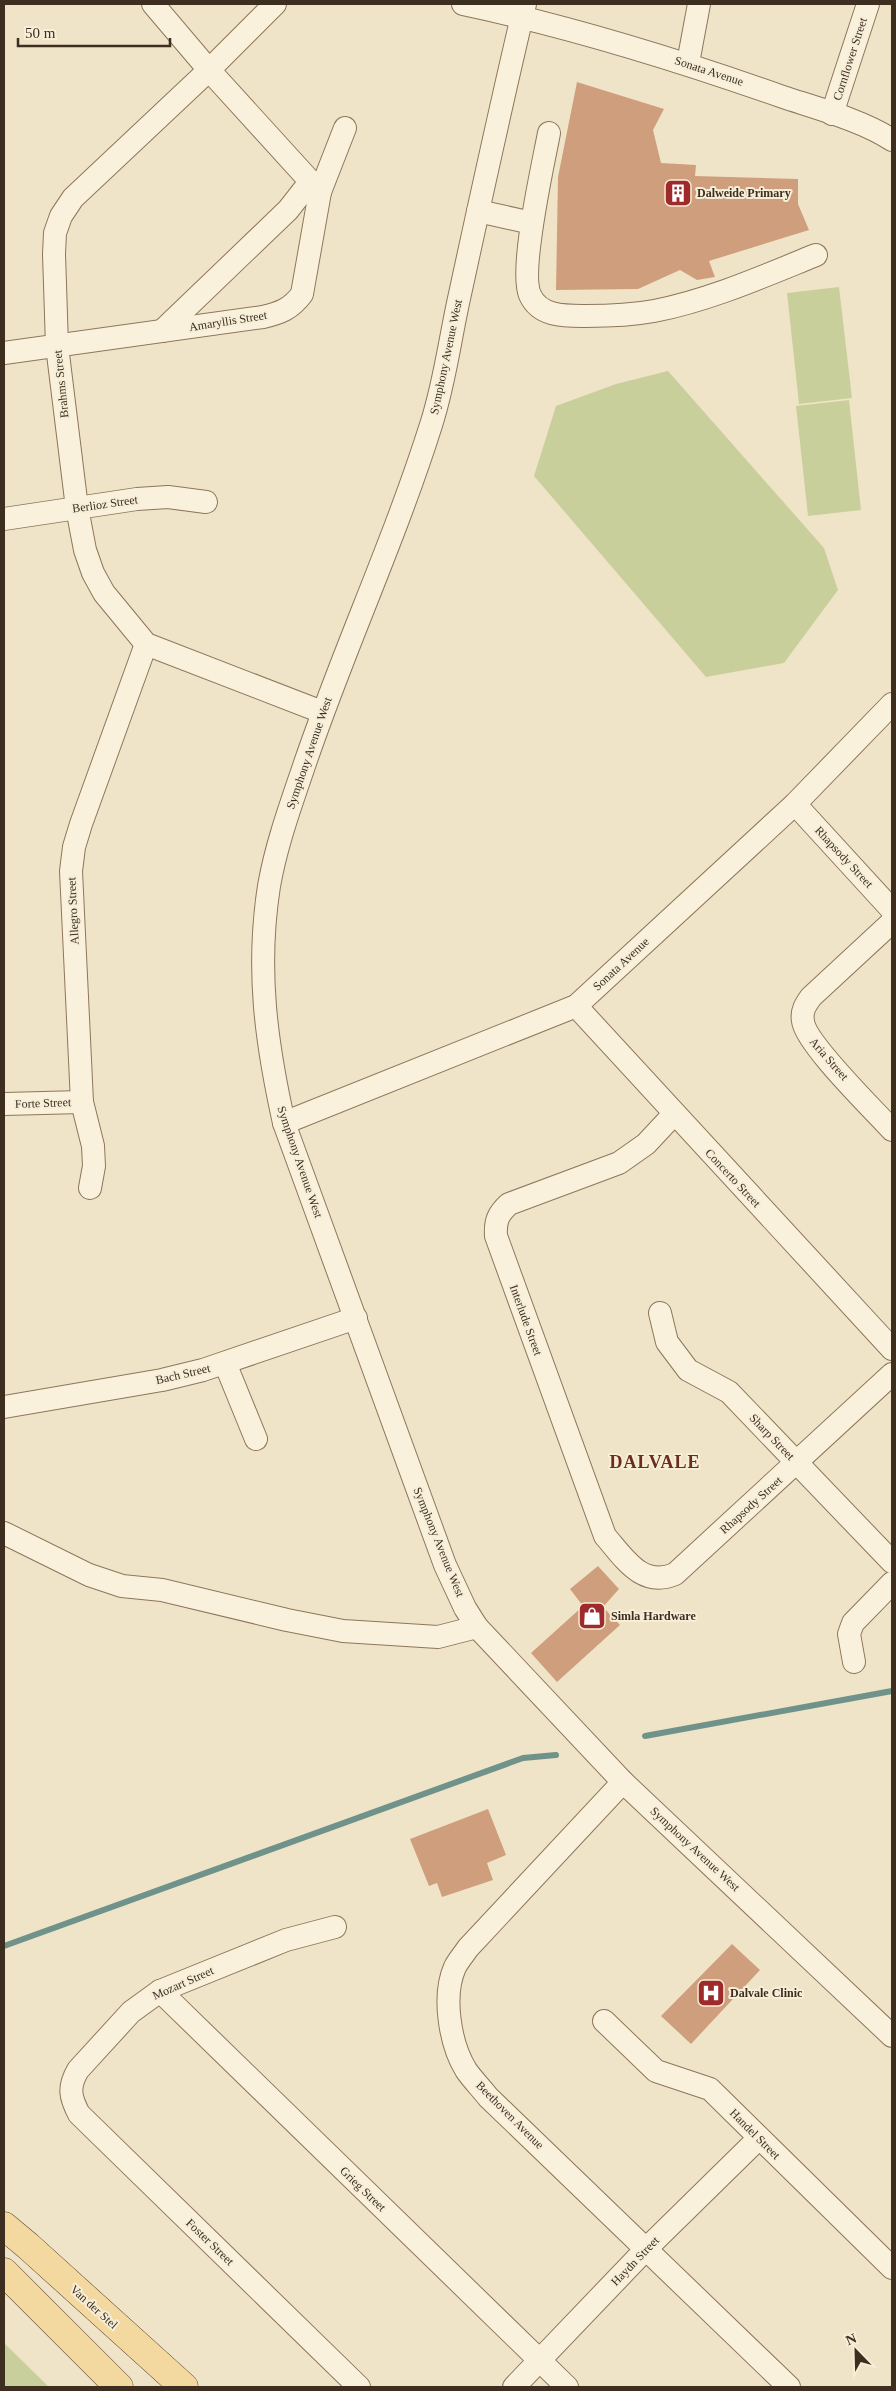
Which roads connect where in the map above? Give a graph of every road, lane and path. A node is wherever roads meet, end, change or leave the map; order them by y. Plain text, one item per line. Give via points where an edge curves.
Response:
1 (153, 4) edge
2 (275, 4) edge
3 (463, 4) edge
4 (699, 4) edge
5 (868, 4) edge
6 (523, 10) edge
7 (688, 63) junction
8 (208, 70) junction
9 (832, 114) junction
10 (345, 128) dead end
11 (548, 133) dead end
12 (892, 140) edge
13 (315, 187) junction
14 (478, 211) junction
15 (532, 223) junction
16 (816, 255) dead end
17 (162, 331) junction
18 (57, 346) junction
19 (4, 353) edge
20 (206, 502) dead end
21 (77, 508) junction
22 (4, 519) edge
23 (146, 644) junction
24 (892, 704) edge
25 (322, 712) junction
26 (795, 804) junction
27 (892, 910) edge
28 (892, 922) edge
29 (576, 1006) junction
30 (82, 1102) junction
31 (4, 1104) edge
32 (674, 1114) junction
33 (284, 1123) junction
34 (892, 1130) edge
35 (90, 1188) dead end
36 (660, 1313) dead end
37 (356, 1318) junction
38 (892, 1349) edge
39 (225, 1363) junction
40 (892, 1374) edge
41 (4, 1407) edge
42 (256, 1439) dead end
43 (797, 1463) junction
44 (4, 1533) edge
45 (892, 1562) edge
46 (675, 1574) joint
47 (892, 1583) edge
48 (477, 1627) junction
49 (854, 1662) dead end
50 (623, 1782) junction
51 (335, 1928) dead end
52 (160, 1991) junction
53 (604, 2021) dead end
54 (892, 2036) edge
55 (70, 2091) joint
56 (758, 2138) junction
57 (4, 2226) edge
58 (647, 2248) junction
59 (892, 2268) edge
60 (4, 2272) edge
61 (540, 2361) junction
62 (119, 2387) edge
63 (184, 2387) edge
64 (359, 2387) edge
65 (514, 2387) edge
66 (567, 2387) edge
67 (789, 2387) edge

1 - 8 street
2 - 8 street, Brahms Street
3 - 6 street
4 - 7 street
5 - 9 street, Cornflower Street
6 - 7 street, Sonata Avenue
6 - 14 street, Symphony Avenue West
7 - 9 street, Sonata Avenue
8 - 13 street
8 - 18 street, Brahms Street via 73,198 61,216 55,233 54,254
9 - 12 street, Sonata Avenue
10 - 13 street, Amaryllis Street
11 - 15 street
13 - 17 street, Amaryllis Street
13 - 17 street, Amaryllis Street via 302,294 294,305 263,317
14 - 15 street
14 - 25 street, Symphony Avenue West via 432,421 409,492
15 - 16 street via 529,293 544,311 563,316 612,316 654,311 746,282
17 - 18 street, Amaryllis Street
18 - 19 street, Amaryllis Street
18 - 21 street, Brahms Street
20 - 21 street, Berlioz Street via 168,497
21 - 22 street, Berlioz Street
21 - 23 street, Brahms Street via 93,573 104,593
23 - 25 street, Brahms Street
23 - 30 street, Allegro Street via 74,848 71,871
24 - 26 street, Sonata Avenue
25 - 33 street, Symphony Avenue West via 278,842 265,930 263,1000 270,1058
26 - 27 street, Rhapsody Street
26 - 29 street, Sonata Avenue
28 - 34 street, Aria Street via 811,996 802,1020 811,1040
29 - 32 street, Concerto Street
29 - 33 street, Sonata Avenue
30 - 31 street, Forte Street
30 - 35 street, Allegro Street via 93,1146
32 - 38 street, Concerto Street
32 - 46 street, Interlude Street via 634,1154 619,1163 509,1204 500,1212 495,1224 496,1236 605,1536 641,1573 663,1579
33 - 37 street, Symphony Avenue West
36 - 43 street, Sharp Street via 667,1342 688,1370 729,1392
37 - 39 street, Bach Street
37 - 48 street, Symphony Avenue West via 445,1565
39 - 41 street, Bach Street via 162,1380
39 - 42 street
40 - 43 street, Rhapsody Street
43 - 45 street, Sharp Street
43 - 46 street, Rhapsody Street
44 - 48 street via 89,1575 122,1586 162,1590 344,1632 438,1637
47 - 49 street via 853,1623 849,1634
48 - 50 street, Symphony Avenue West
50 - 54 street, Symphony Avenue West
50 - 58 street, Beethoven Avenue via 468,1948 454,1968 449,2022 455,2048 466,2070 488,2097
51 - 52 street, Mozart Street via 286,1940
52 - 55 street, Mozart Street via 131,2012 78,2070
52 - 61 street, Grieg Street
53 - 56 street, Handel Street via 656,2071 710,2089
55 - 64 street, Foster Street via 79,2114
56 - 58 street, Haydn Street
56 - 59 street, Handel Street
57 - 63 main road, Van der Stel
58 - 61 street, Haydn Street
58 - 67 street, Beethoven Avenue
60 - 62 main road
61 - 65 street, Haydn Street
61 - 66 street, Grieg Street

